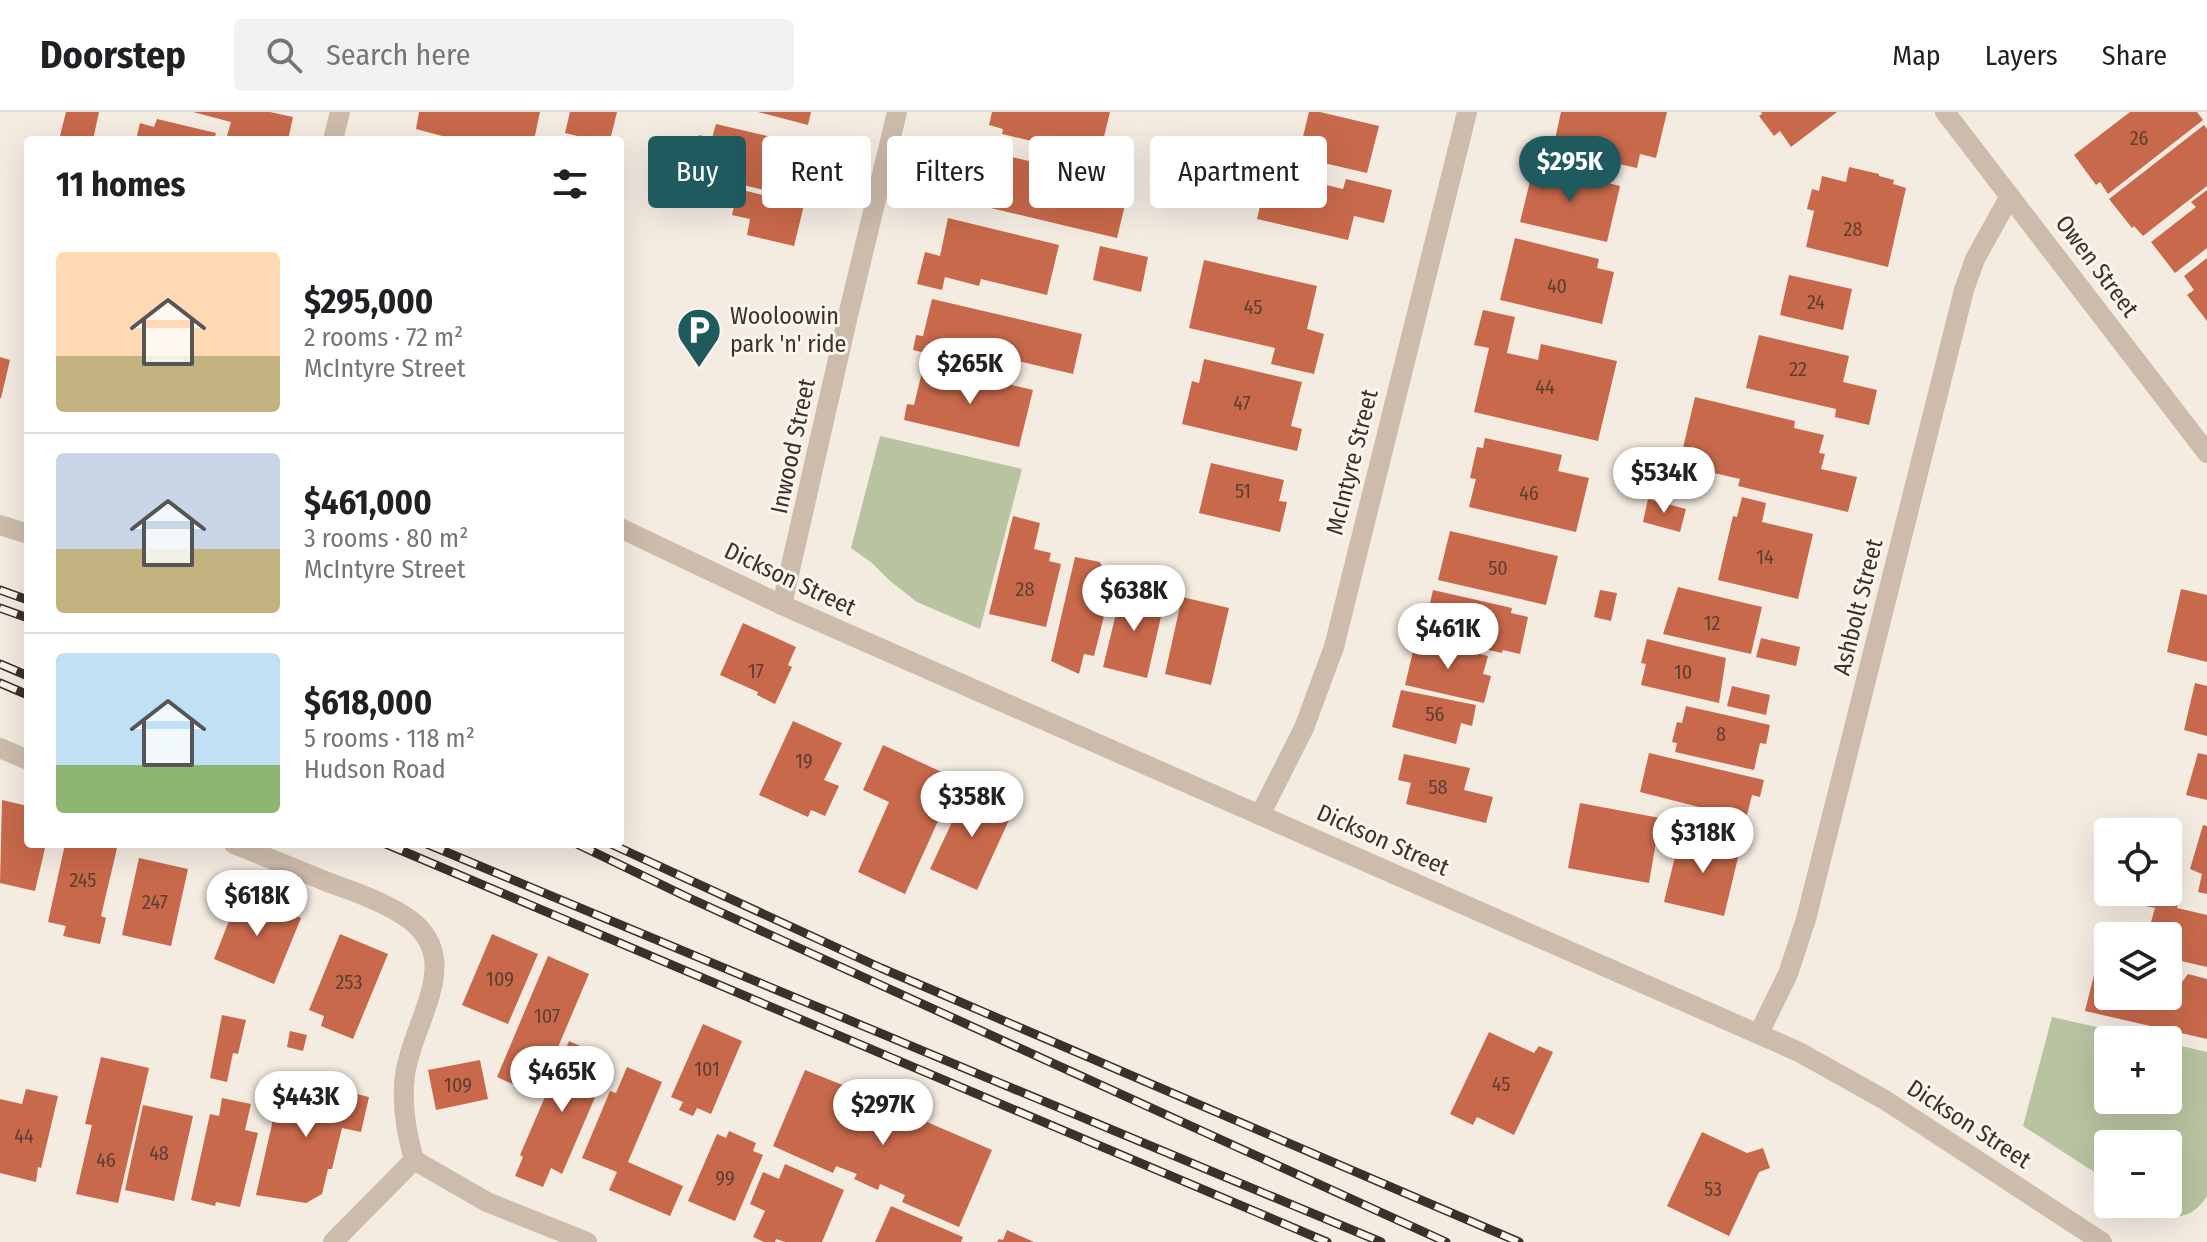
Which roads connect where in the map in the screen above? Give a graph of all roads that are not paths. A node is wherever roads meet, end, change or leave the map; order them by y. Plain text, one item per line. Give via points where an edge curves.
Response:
1 (340, 112) edge
2 (897, 112) edge
3 (1467, 112) edge
4 (1945, 112) edge
5 (334, 136) edge
6 (2010, 196) junction
7 (2207, 453) edge
8 (0, 525) edge
9 (624, 530) edge
10 (24, 533) edge
11 (782, 605) junction
12 (0, 748) edge
13 (24, 758) edge
14 (1260, 815) junction
15 (244, 848) edge
16 (1759, 1033) junction
17 (414, 1160) junction
18 (333, 1242) edge
19 (587, 1242) edge
20 (2102, 1242) edge

1 - 5 street
2 - 11 street, Inwood Street
3 - 14 street, McIntyre Street via 1334,647 1304,728
4 - 6 street, Owen Street
6 - 7 street, Owen Street
6 - 16 street, Ashbolt Street via 1964,290 1806,919 1788,974
8 - 10 street
9 - 11 street, Dickson Street
11 - 14 street, Dickson Street
12 - 13 street
14 - 16 street, Dickson Street
15 - 17 street via 380,902 424,931 435,953 435,976 405,1073 403,1106
16 - 20 street, Dickson Street via 1885,1100
17 - 18 street
17 - 19 street via 487,1202

